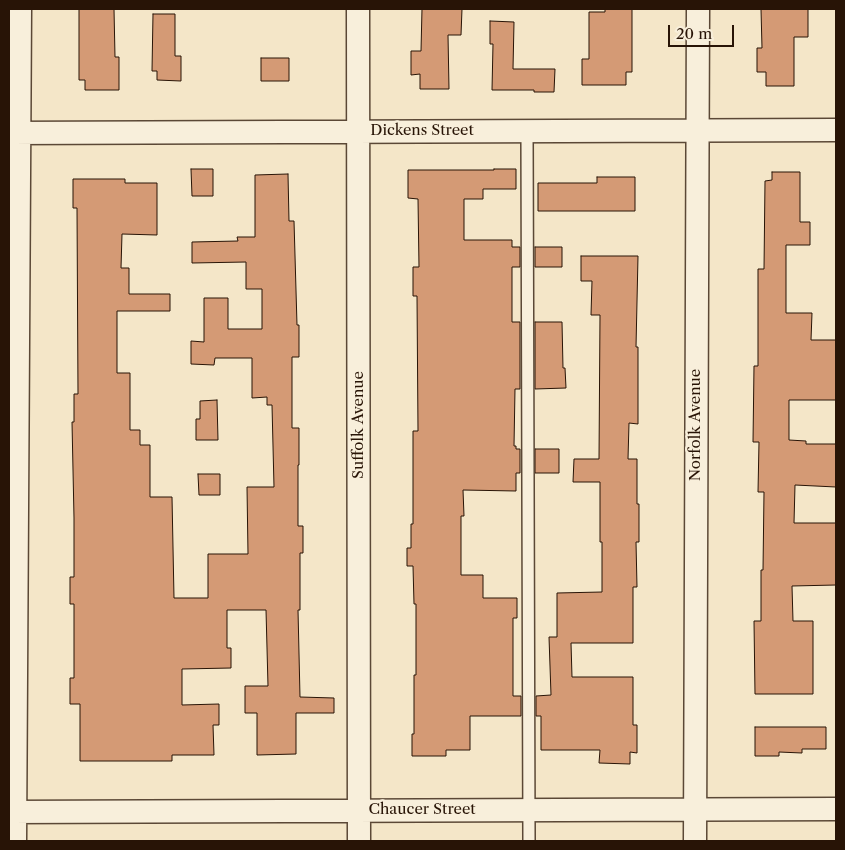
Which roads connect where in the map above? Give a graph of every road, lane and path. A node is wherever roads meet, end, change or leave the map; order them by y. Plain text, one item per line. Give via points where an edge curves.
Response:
1 (20, 9) edge
2 (358, 9) edge
3 (698, 9) edge
4 (697, 130) junction
5 (836, 130) edge
6 (527, 131) junction
7 (358, 132) junction
8 (14, 133) edge
9 (836, 809) edge
10 (529, 810) junction
11 (695, 810) junction
12 (359, 811) junction
13 (12, 812) edge
14 (15, 841) edge
15 (359, 841) edge
16 (529, 841) edge
17 (695, 841) edge

1 - 8 street
2 - 7 street, Suffolk Avenue
3 - 4 street, Norfolk Avenue
4 - 5 street, Dickens Street
4 - 6 street, Dickens Street
4 - 11 street, Norfolk Avenue
6 - 7 street, Dickens Street
6 - 10 lane
7 - 8 street, Dickens Street
7 - 12 street, Suffolk Avenue
8 - 13 street
9 - 11 street, Chaucer Street
10 - 11 street, Chaucer Street
10 - 12 street, Chaucer Street
10 - 16 lane
11 - 17 street, Norfolk Avenue
12 - 13 street, Chaucer Street
12 - 15 street, Suffolk Avenue
13 - 14 street

